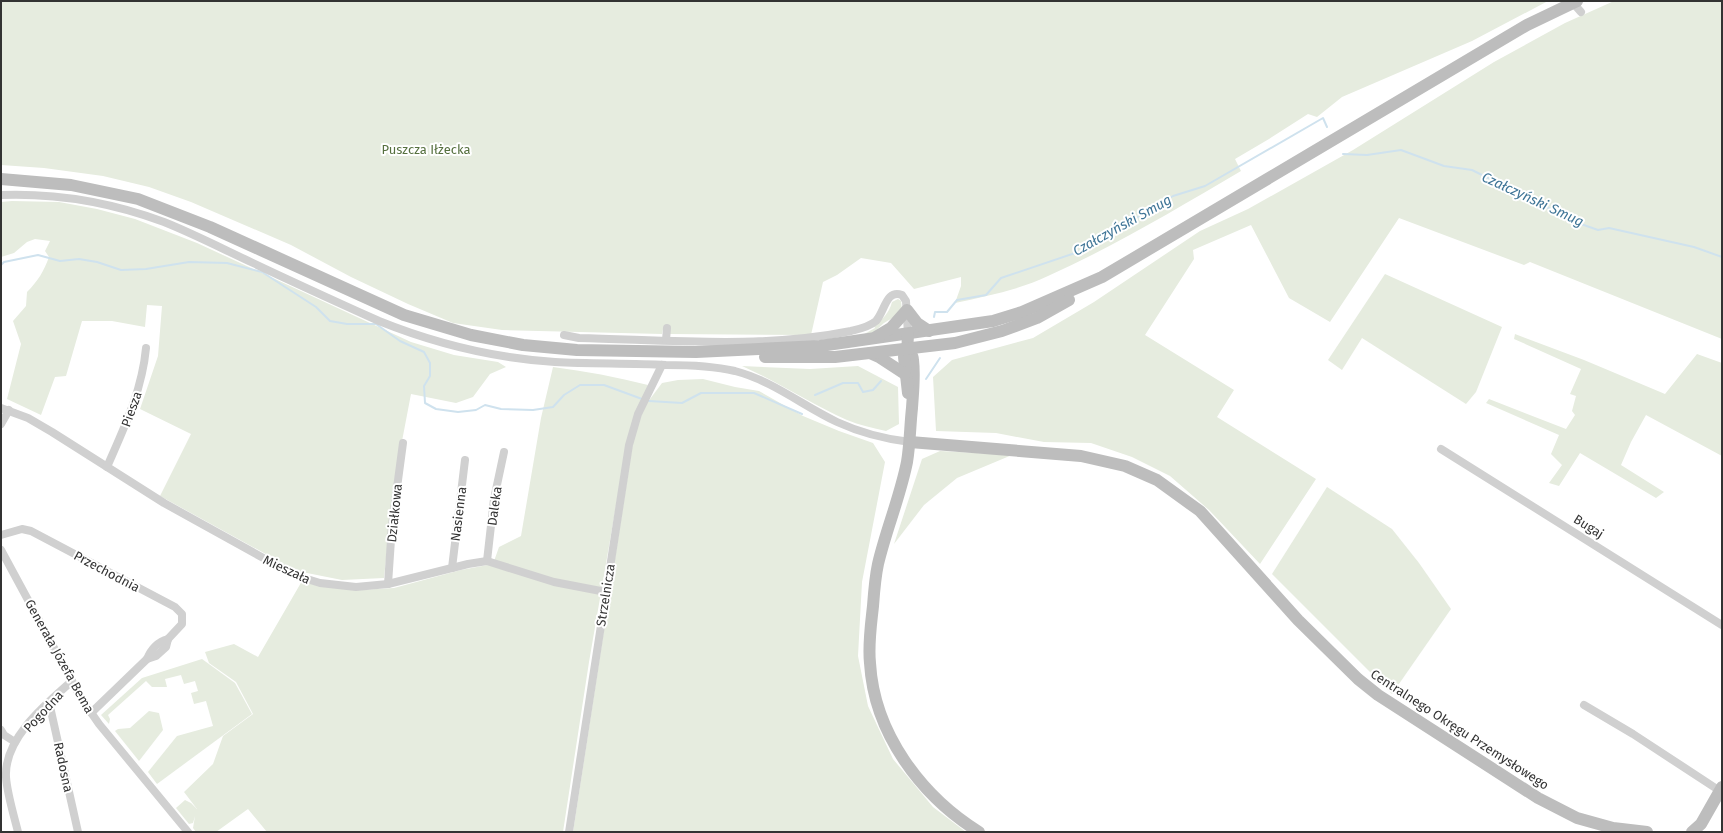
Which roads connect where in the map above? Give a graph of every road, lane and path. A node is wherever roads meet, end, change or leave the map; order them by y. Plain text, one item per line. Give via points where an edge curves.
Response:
1 (1577, 5) edge
2 (1, 179) edge
3 (1, 195) edge
4 (1102, 277) junction
5 (907, 310) junction
6 (667, 328) dead end
7 (929, 331) junction
8 (908, 334) junction
9 (564, 335) dead end
10 (666, 340) junction
11 (872, 340) junction
12 (931, 345) junction
13 (146, 348) dead end
14 (908, 348) junction
15 (696, 352) junction
16 (869, 353) junction
17 (662, 364) junction
18 (909, 371) junction
19 (5, 409) edge
20 (1, 424) edge
21 (910, 442) junction
22 (404, 443) dead end
23 (1441, 449) dead end
24 (504, 452) dead end
25 (465, 460) dead end
26 (107, 467) junction
27 (1, 535) edge
28 (1, 550) edge
29 (487, 561) junction
30 (452, 568) junction
31 (388, 584) junction
32 (606, 592) junction
33 (1722, 626) edge
34 (72, 681) junction
35 (49, 702) junction
36 (1584, 705) dead end
37 (91, 713) junction
38 (1, 730) edge
39 (15, 742) junction
40 (1721, 789) edge
41 (18, 832) edge
42 (78, 832) edge
43 (188, 832) edge
44 (569, 832) edge
45 (979, 832) edge
46 (1648, 832) edge
47 (1692, 832) edge

1 - 4 main road via 1554,8
2 - 15 main road via 70,185 138,199 210,227 404,316 464,333 523,345 577,350
3 - 17 street via 66,198 139,213 187,232 379,321 456,347 555,362
4 - 7 main road via 1022,312 993,321
4 - 12 main road via 1084,291 1037,318 979,338
5 - 7 main road via 917,323
5 - 8 street
5 - 10 street via 902,295 894,294 874,322 861,329 779,341
5 - 11 main road via 891,328
6 - 10 street
7 - 8 main road
8 - 11 main road
8 - 14 main road
9 - 10 street via 579,338
11 - 15 main road via 801,348
12 - 14 main road
12 - 18 main road
13 - 26 street, Piesza via 136,399
14 - 16 main road
14 - 18 main road via 904,357
15 - 16 main road via 791,358
16 - 18 main road
17 - 21 street via 736,372 767,382 836,422 855,430 876,437
17 - 32 street, Strzelnicza via 633,430
18 - 21 main road via 912,408
19 - 20 street
19 - 26 street, Mieszała via 28,418
21 - 45 main road via 876,572 870,645 874,693 889,732 917,778 944,807
21 - 46 main road, Centralnego Okręgu Przemysłowego via 1082,456 1125,466 1157,480 1200,511 1298,620 1378,695 1538,798 1577,818 1613,828
22 - 31 street, Działkowa via 392,525
23 - 33 street, Bugaj
24 - 29 street, Daleka via 494,499
25 - 30 street, Nasienna
26 - 31 street, Mieszała via 164,503 300,577 320,583 356,587
27 - 37 street, Przechodnia via 22,529 31,531 175,607 182,614 182,623 168,639 161,641 147,659
28 - 34 street, Generała Józefa Bema
29 - 30 street, Mieszała
29 - 32 street, Mieszała via 554,582
30 - 31 street, Mieszała
32 - 44 street, Strzelnicza
34 - 35 street, Pogodna
34 - 37 street, Generała Józefa Bema
35 - 39 street, Pogodna via 35,715
35 - 42 street, Radosna
36 - 40 street
37 - 43 street, Generała Józefa Bema
38 - 39 street, Pogodna
39 - 41 street, Pogodna via 8,760 6,778
40 - 47 main road via 1701,824

